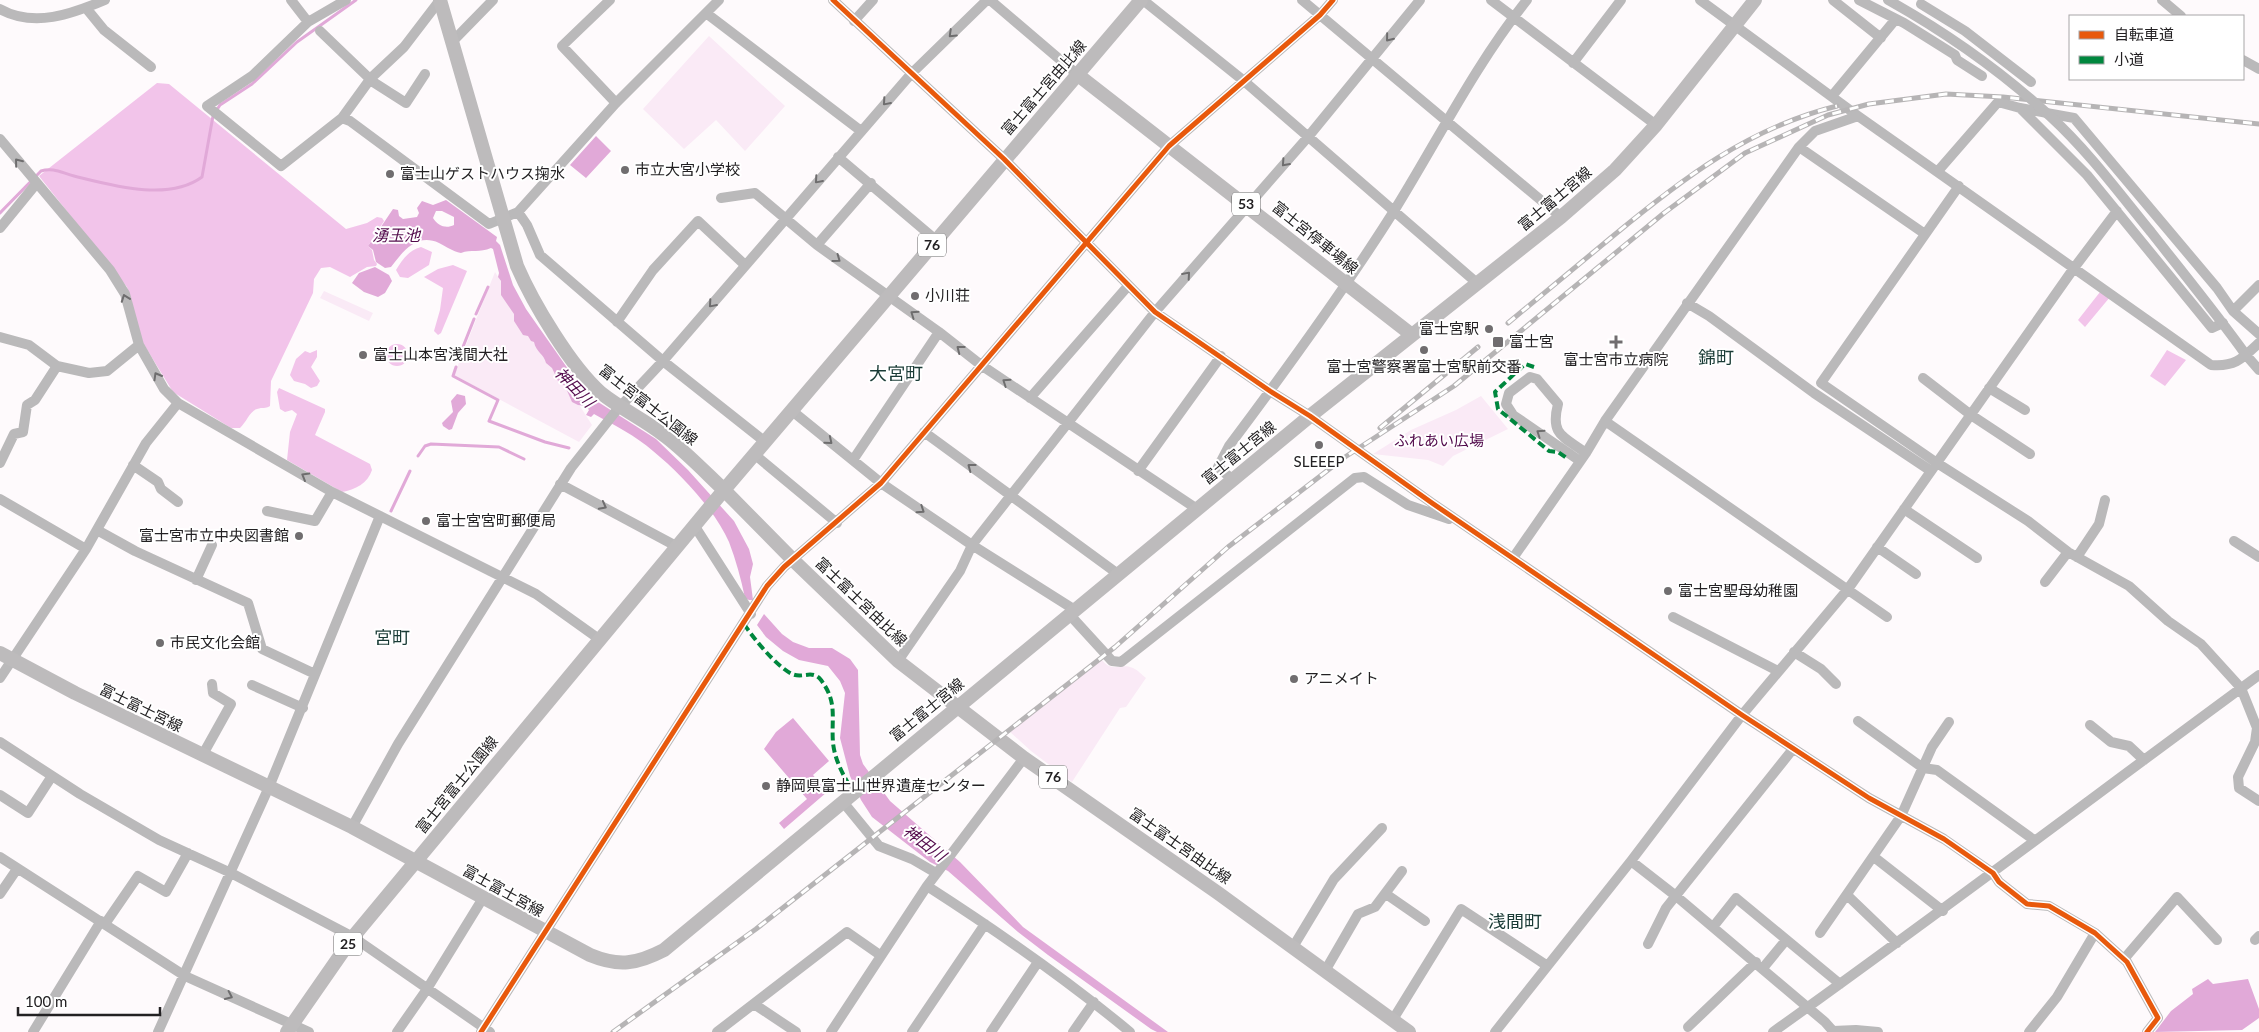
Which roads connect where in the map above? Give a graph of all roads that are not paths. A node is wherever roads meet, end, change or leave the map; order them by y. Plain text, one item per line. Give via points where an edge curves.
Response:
1 (105, 0) edge
2 (291, 0) edge
3 (346, 0) edge
4 (440, 0) edge
5 (493, 0) edge
6 (610, 0) edge
7 (719, 0) edge
8 (833, 0) edge
9 (874, 0) edge
10 (988, 0) edge
11 (1142, 0) edge
12 (1302, 0) edge
13 (1333, 0) edge
14 (1420, 0) edge
15 (1491, 0) edge
16 (1527, 0) edge
17 (1621, 0) edge
18 (1700, 0) edge
19 (1756, 0) edge
20 (1834, 0) edge
21 (1859, 0) edge
22 (1888, 0) edge
23 (2162, 0) edge
24 (1920, 1) edge
25 (86, 8) junction
26 (0, 9) edge
27 (706, 13) junction
28 (1320, 15) junction
29 (2180, 15) edge
30 (1513, 18) junction
31 (1895, 20) junction
32 (854, 21) junction
33 (308, 22) junction
34 (1734, 26) junction
35 (320, 31) dead end
36 (1881, 38) junction
37 (452, 42) junction
38 (1373, 59) junction
39 (2244, 61) edge
40 (1573, 63) junction
41 (151, 67) dead end
42 (2259, 69) edge
43 (426, 74) dead end
44 (911, 74) junction
45 (1078, 75) junction
46 (1982, 76) dead end
47 (370, 80) junction
48 (1244, 81) junction
49 (2032, 82) dead end
50 (1832, 96) junction
51 (616, 103) junction
52 (2020, 108) junction
53 (1858, 116) junction
54 (342, 118) junction
55 (1446, 122) junction
56 (1656, 125) junction
57 (861, 131) junction
58 (1308, 137) junction
59 (0, 139) edge
60 (1168, 146) junction
61 (1799, 147) junction
62 (838, 157) junction
63 (1004, 159) junction
64 (1938, 172) junction
65 (36, 184) junction
66 (871, 184) junction
67 (1959, 186) junction
68 (721, 198) dead end
69 (1247, 205) junction
70 (1394, 210) junction
71 (2117, 211) junction
72 (518, 212) junction
73 (1560, 217) junction
74 (504, 219) junction
75 (785, 219) junction
76 (0, 228) edge
77 (1925, 234) junction
78 (936, 240) junction
79 (1087, 242) junction
80 (817, 245) junction
81 (745, 265) junction
82 (2074, 268) junction
83 (1477, 283) junction
84 (1345, 284) junction
85 (1128, 286) junction
86 (2259, 286) edge
87 (888, 296) junction
88 (1687, 303) junction
89 (2233, 311) junction
90 (1155, 312) junction
91 (618, 322) junction
92 (2223, 323) junction
93 (939, 332) junction
94 (2259, 334) edge
95 (1412, 335) junction
96 (0, 337) edge
97 (2259, 343) edge
98 (139, 345) junction
99 (2246, 355) junction
100 (1221, 356) junction
101 (663, 360) junction
102 (981, 365) junction
103 (57, 366) junction
104 (2259, 370) edge
105 (1923, 378) dead end
106 (1989, 388) junction
107 (1270, 391) junction
108 (1030, 398) junction
109 (178, 403) junction
110 (618, 408) junction
111 (791, 410) junction
112 (2025, 410) dead end
113 (1971, 414) junction
114 (1310, 416) junction
115 (1605, 421) junction
116 (1068, 422) junction
117 (924, 432) junction
118 (764, 441) junction
119 (754, 454) junction
120 (2030, 454) dead end
121 (1583, 457) junction
122 (853, 460) junction
123 (0, 463) edge
124 (133, 465) junction
125 (1934, 467) junction
126 (1138, 471) junction
127 (1232, 480) junction
128 (881, 483) junction
129 (560, 484) junction
130 (332, 492) junction
131 (720, 494) junction
132 (1010, 496) junction
133 (0, 499) edge
134 (2105, 500) dead end
135 (178, 502) dead end
136 (1197, 509) junction
137 (1904, 509) junction
138 (267, 511) dead end
139 (380, 516) junction
140 (837, 523) junction
141 (694, 524) junction
142 (1462, 524) junction
143 (98, 530) junction
144 (2234, 541) dead end
145 (212, 545) dead end
146 (972, 545) junction
147 (676, 546) junction
148 (1878, 547) junction
149 (86, 549) junction
150 (2072, 554) junction
151 (1513, 558) junction
152 (1977, 558) dead end
153 (793, 560) junction
154 (2258, 562) edge
155 (1118, 574) junction
156 (1916, 574) dead end
157 (502, 575) junction
158 (196, 580) junction
159 (2045, 582) dead end
160 (1848, 589) junction
161 (1072, 612) junction
162 (750, 614) junction
163 (1672, 617) dead end
164 (1888, 617) dead end
165 (599, 639) junction
166 (1794, 652) junction
167 (0, 654) edge
168 (12, 660) junction
169 (898, 661) junction
170 (1778, 671) junction
171 (315, 674) junction
172 (2259, 675) edge
173 (0, 678) edge
174 (212, 684) dead end
175 (1836, 684) dead end
176 (252, 685) dead end
177 (2242, 688) junction
178 (958, 706) junction
179 (303, 708) junction
180 (1742, 715) junction
181 (1858, 721) dead end
182 (1949, 722) dead end
183 (2090, 725) dead end
184 (0, 742) edge
185 (1793, 749) junction
186 (202, 756) junction
187 (1024, 758) junction
188 (2144, 760) junction
189 (1923, 768) junction
190 (52, 776) junction
191 (269, 788) junction
192 (0, 795) edge
193 (2259, 801) edge
194 (843, 802) junction
195 (1901, 816) junction
196 (352, 827) junction
197 (1382, 828) dead end
198 (2034, 840) junction
199 (188, 853) junction
200 (1874, 857) junction
201 (0, 858) edge
202 (416, 861) junction
203 (1631, 862) junction
204 (17, 869) junction
205 (938, 871) junction
206 (1402, 871) dead end
207 (231, 873) junction
208 (1992, 873) junction
209 (927, 886) junction
210 (0, 894) edge
211 (1386, 894) junction
212 (1676, 896) junction
213 (1847, 896) junction
214 (483, 898) junction
215 (1943, 911) junction
216 (1426, 921) dead end
217 (103, 922) junction
218 (985, 924) junction
219 (1712, 927) junction
220 (546, 932) junction
221 (1820, 933) dead end
222 (2095, 933) junction
223 (353, 937) junction
224 (1786, 940) junction
225 (2217, 940) dead end
226 (1897, 943) junction
227 (1648, 944) dead end
228 (1292, 947) junction
229 (880, 955) junction
230 (2124, 959) junction
231 (1038, 962) junction
232 (1759, 965) junction
233 (1546, 966) junction
234 (1325, 971) junction
235 (185, 976) junction
236 (1840, 984) junction
237 (427, 989) junction
238 (1094, 1002) junction
239 (754, 1004) junction
240 (1808, 1008) junction
241 (1392, 1021) junction
242 (1688, 1027) dead end
243 (290, 1028) edge
244 (485, 1030) edge
245 (794, 1031) edge
246 (33, 1032) edge
247 (158, 1032) edge
248 (309, 1032) edge
249 (397, 1032) edge
250 (717, 1032) edge
251 (830, 1032) edge
252 (912, 1032) edge
253 (991, 1032) edge
254 (1073, 1032) edge
255 (1130, 1032) edge
256 (1409, 1032) edge
257 (1495, 1032) edge
258 (1773, 1032) edge
259 (1878, 1032) edge
260 (2029, 1032) edge
261 (2147, 1032) edge

1 - 25 street
2 - 33 street
3 - 33 street
4 - 37 main road, 富士宮富士公園線
4 - 47 street via 404,47
5 - 37 street
6 - 51 street via 562,46
7 - 27 street
8 - 32 street
9 - 32 street
10 -> 44 street
10 - 45 street
11 - 45 main road, 富士富士宮由比線 / 76
11 - 48 street
12 - 28 street
13 - 28 street
14 -> 38 street
15 - 30 street
16 - 30 street
17 - 40 street
18 - 34 street
19 - 34 main road, 富士富士宮線
20 - 36 street
21 - 31 street
22 - 92 street, bridge via 1965,48 2052,117 2104,173
23 - 29 street
24 - 49 street
25 - 26 street via 43,20 12,16
25 - 41 street via 104,30
27 - 51 street
27 - 57 street
28 - 38 street
28 - 48 street
30 - 40 street
30 - 55 street
31 - 36 street
31 - 46 street via 1955,55 1957,60
32 - 44 street
33 - 54 street via 252,76 207,106 281,166
34 - 50 street
34 - 56 main road, 富士富士宮線
35 - 47 street
36 - 50 street
37 - 74 main road, 富士宮富士公園線
38 - 55 street
38 - 58 street
39 - 42 street
40 - 56 street
43 - 47 street via 406,103
44 -> 57 street
44 - 63 street
45 - 60 main road, 富士宮停車場線 / 53
45 - 63 main road, 富士富士宮由比線 / 76
47 - 54 street
48 - 58 street
48 - 60 street
50 - 53 street
51 - 72 street
52 - 64 street via 1998,102
52 - 71 street via 2087,175
52 - 89 street via 2074,118
53 - 61 street via 1816,131
53 - 64 street
54 - 74 street via 489,224
55 - 70 street
55 - 73 street
56 - 73 main road, 富士富士宮線 via 1615,170
57 - 62 street
58 -> 69 street
58 - 70 street
65 -> 59 street
60 - 69 main road, 富士宮停車場線 / 53
60 - 79 street
61 - 77 street
61 - 88 street
62 - 66 street
62 -> 75 street
63 - 78 main road, 富士富士宮由比線 / 76
63 - 79 street
64 - 67 street
65 - 76 street
98 -> 65 street via 125,294 115,278
66 - 78 street
66 - 80 street
67 - 77 street
67 - 82 street
68 - 75 street via 755,193
69 - 84 main road, 富士宮停車場線 / 53
90 -> 69 street
70 - 83 street
70 - 84 street
71 - 82 street
71 - 92 street via 2212,328
72 - 74 street
72 - 91 street via 540,255
73 - 83 main road, 富士富士宮線
74 - 110 main road, 富士宮富士公園線 via 517,266 542,315 585,376
75 - 80 street
75 - 81 street
77 - 125 street via 1821,383
78 - 87 main road, 富士富士宮由比線 / 76
79 - 85 street
79 - 102 street
80 -> 87 street
81 - 91 street via 698,221 653,270
81 -> 101 street
82 - 99 street via 2211,365 2236,363
82 - 106 street
83 - 95 main road, 富士富士宮線
84 - 95 main road, 富士宮停車場線 / 53
84 - 107 street
85 - 90 street
85 - 108 street
86 - 89 street
93 -> 87 street
87 - 111 main road, 富士富士宮由比線 / 76
88 - 115 street
88 - 125 street via 1710,316 1814,393
89 - 94 street
90 - 100 street
90 - 116 street
91 - 101 street
92 - 99 street, bridge
102 -> 93 street
93 - 122 street
95 - 114 main road, 富士富士宮線
96 - 103 street via 29,345
97 - 99 street
98 - 103 street via 107,371 89,373
109 -> 98 street via 164,389
99 - 104 street
100 - 107 street
100 - 126 street
101 - 110 street
101 - 118 street
108 -> 102 street
102 - 117 street
103 - 123 street via 35,400 27,405 23,432 14,434
105 - 113 street
106 - 112 street
106 - 113 street
107 - 114 street
107 - 127 street via 1218,466
108 - 116 street
109 - 124 street
130 -> 109 street
110 - 129 street
110 - 131 main road, 富士宮富士公園線 via 666,436
111 - 118 main road, 富士富士宮由比線 / 76
111 -> 122 street
113 - 120 street
113 - 125 street
114 - 127 main road, 富士富士宮線
114 - 142 street
115 - 121 street
115 - 160 street
116 - 126 street
116 - 132 street
117 - 128 street
132 -> 117 street
118 - 119 main road, 富士富士宮由比線 / 76
119 - 131 main road, 富士富士宮由比線 / 76
119 - 140 street
121 -> 121 street via 1513,415 1506,404 1509,393 1530,378 1537,379 1558,404 1554,420 1556,430
121 - 151 street
122 - 128 street
124 - 135 street via 158,482 161,489
124 - 143 street
125 - 137 street
125 - 150 street via 2028,521
126 - 136 street
127 - 136 main road, 富士富士宮線
128 - 140 street
128 -> 146 street
129 -> 147 street
129 - 157 street
130 - 138 street via 315,521
130 - 139 street
131 - 141 main road, 富士宮富士公園線
131 - 153 main road, 富士富士宮由比線 / 76
132 - 146 street
132 - 155 street
133 - 149 street
134 - 150 street via 2099,524
136 - 155 main road, 富士富士宮線
137 - 148 street
137 - 152 street
139 - 157 street
139 - 171 street
140 - 153 street
141 - 147 main road, 富士宮富士公園線
141 - 162 street
142 - 151 street
142 - 161 street via 1408,506 1364,477 1356,478 1121,662 1112,660
143 - 149 street
143 - 158 street
144 - 154 street
145 - 158 street
146 - 161 street
146 - 169 street via 960,571
147 - 165 main road, 富士宮富士公園線
148 - 156 street
148 - 160 street
149 - 168 street
150 - 159 street
150 - 177 street via 2129,586 2200,644
151 - 180 street
153 - 162 street via 768,586
153 - 169 main road, 富士富士宮由比線 / 76
155 - 161 main road, 富士富士宮線
157 - 165 street via 536,594
157 - 196 street via 398,744
158 - 171 street via 248,603 262,649
160 - 164 street
160 - 166 street
161 - 178 main road, 富士富士宮線
162 - 220 street
163 - 170 street
165 - 202 main road, 富士宮富士公園線
166 - 170 street
166 - 175 street via 1821,669
167 - 168 main road, 富士富士宮線
168 - 173 street
168 - 186 main road, 富士富士宮線
169 - 178 main road, 富士富士宮由比線 / 76
170 - 180 street
171 - 179 street
172 - 177 street
174 - 186 street via 213,693 231,704
176 - 179 street
177 - 188 street
177 - 193 street via 2258,728 2255,742 2238,777 2239,788
178 - 187 main road, 富士富士宮由比線 / 76
178 - 194 main road, 富士富士宮線
179 - 191 street
180 - 185 street
180 - 203 street
181 - 189 street
182 - 189 street
183 - 188 street via 2111,742 2129,746
184 - 190 street
185 - 195 street
185 - 212 street
186 - 191 main road, 富士富士宮線
187 - 205 street
187 - 228 main road, 富士富士宮由比線 / 76
188 - 198 street
189 - 195 street
189 - 198 street via 1937,770
190 - 192 street via 28,813
190 - 199 street via 159,840
191 - 196 main road, 富士富士宮線
191 - 207 street
194 - 205 street via 879,846
194 - 220 main road, 富士富士宮線 via 664,950 642,961 604,960
195 - 200 street
195 - 208 street via 1944,839
196 - 202 main road, 富士富士宮線
197 - 228 street via 1334,879
198 - 208 street
199 - 207 street
199 - 217 street via 166,892 138,876
200 - 213 street
200 - 215 street
201 - 204 street
202 - 214 main road, 富士富士宮線
202 - 223 main road, 25
203 - 212 street
203 - 233 street
204 - 210 street
204 - 217 street
205 - 209 street
206 - 211 street
207 - 223 street
207 - 235 street
208 - 215 street
208 - 222 street via 2027,904 2049,906
209 - 218 street
209 - 229 street
211 - 216 street
211 - 234 street via 1375,907 1358,914
212 - 219 street
212 - 227 street via 1666,908
213 - 221 street
213 - 226 street
214 - 220 main road, 富士富士宮線
214 - 237 street
215 - 226 street
217 - 235 street
217 - 246 street
218 - 231 street
218 - 252 street
219 - 224 street via 1736,898
219 - 232 street
220 - 244 street
222 - 230 street
222 - 260 street via 2057,997
223 - 237 street
223 - 243 main road, 25
224 - 232 street
224 - 236 street
225 - 230 street via 2177,897
226 - 236 street
228 - 234 main road, 富士富士宮由比線 / 76
229 - 239 street via 847,932
229 - 251 street
230 - 261 street via 2158,1018
231 - 238 street
231 - 253 street
232 - 240 street
232 - 242 street
233 - 241 street via 1461,909
233 - 257 street
234 - 241 main road, 富士富士宮由比線 / 76
235 -> 243 street
235 - 247 street
236 - 240 street
237 - 244 street
237 - 249 street
238 - 254 street
238 - 255 street
239 - 245 street
239 - 250 street
240 - 258 street
240 - 259 street via 1833,1031
241 - 256 main road, 富士富士宮由比線 / 76
243 - 248 street

